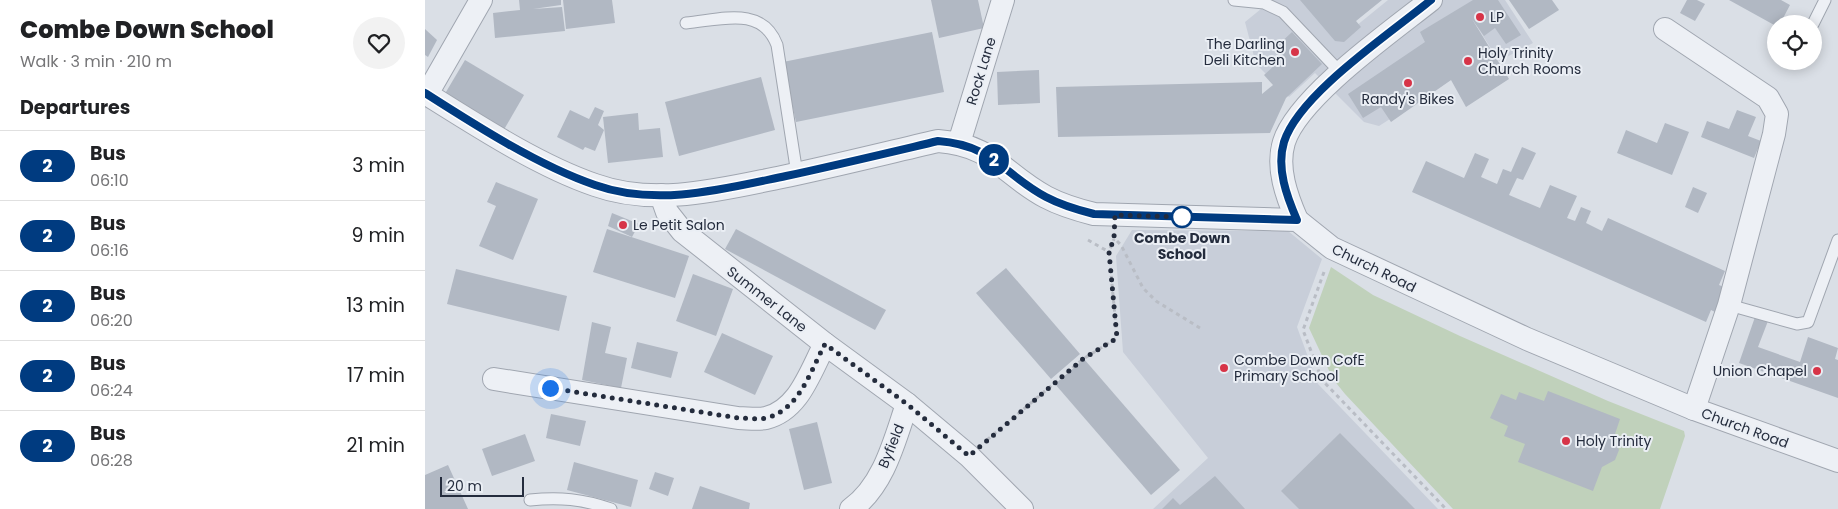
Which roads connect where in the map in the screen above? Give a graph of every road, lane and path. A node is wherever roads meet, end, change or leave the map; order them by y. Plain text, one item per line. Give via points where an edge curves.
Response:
1 (481, 0) edge
2 (1003, 0) edge
3 (1234, 0) edge
4 (1238, 0) edge
5 (1431, 0) edge
6 (1825, 0) edge
7 (1818, 15) edge
8 (686, 23) dead end
9 (1665, 29) dead end
10 (1341, 73) junction
11 (426, 94) edge
12 (959, 143) junction
13 (797, 174) junction
14 (661, 195) junction
15 (1115, 215) junction
16 (1297, 220) junction
17 (1114, 238) junction
18 (1838, 240) edge
19 (1332, 248) junction
20 (1729, 305) junction
21 (1200, 328) dead end
22 (825, 344) junction
23 (494, 379) dead end
24 (907, 404) junction
25 (1694, 409) junction
26 (969, 456) junction
27 (1838, 461) edge
28 (530, 500) dead end
29 (611, 509) edge
30 (851, 509) edge
31 (1022, 509) edge
32 (1446, 509) edge

1 - 11 street
2 - 12 street, Rock Lane
3 - 4 lane
4 - 10 lane via 1264,3 1283,12
5 - 10 street
6 - 7 lane
8 - 13 lane via 748,17 773,34
9 - 20 street via 1768,98 1777,114
10 - 16 street via 1305,107 1283,143 1285,193
11 - 14 street via 563,172 596,186
12 - 13 street via 938,141
12 - 15 street via 983,152 1046,197 1094,214
13 - 14 street via 724,189
14 - 22 street, Summer Lane via 667,212 681,232
15 - 16 street
15 - 17 path
16 - 19 street, Church Road
17 - 21 path via 1143,288 1156,301
17 - 26 path via 1109,252 1117,338 1083,359
18 - 20 lane via 1809,322 1797,324
19 - 25 street, Church Road via 1527,339
19 - 32 path via 1303,330 1322,380
20 - 25 street
22 - 23 street via 786,411 764,418 738,418
22 - 24 street, Summer Lane
24 - 26 street, Summer Lane
24 - 30 street, Byfield via 885,466 868,492
25 - 27 street, Church Road
26 - 31 street, Summer Lane
28 - 29 lane via 559,497 592,502

